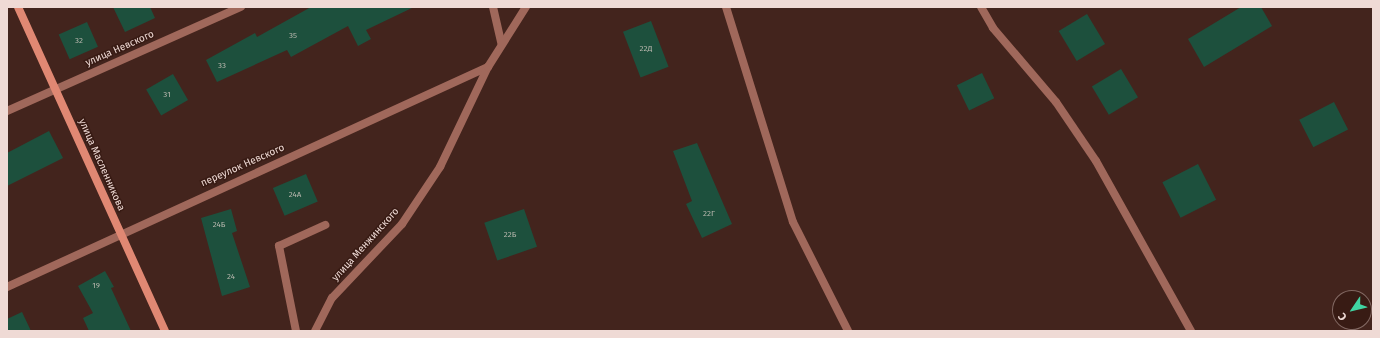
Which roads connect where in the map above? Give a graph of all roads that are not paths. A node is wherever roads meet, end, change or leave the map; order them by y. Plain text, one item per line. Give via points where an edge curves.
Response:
1 (18, 7) edge
2 (241, 7) edge
3 (493, 7) edge
4 (526, 7) edge
5 (726, 7) edge
6 (981, 7) edge
7 (501, 43) junction
8 (488, 67) junction
9 (55, 88) junction
10 (7, 111) edge
11 (325, 225) dead end
12 (120, 233) junction
13 (7, 287) edge
14 (165, 331) edge
15 (296, 331) edge
16 (315, 331) edge
17 (848, 331) edge
18 (1192, 331) edge

1 - 9 street, улица Масленникова
2 - 9 street, улица Невского
3 - 7 street
4 - 7 street, улица Менжинского
5 - 17 street via 793,222
6 - 18 street via 993,28 1056,102 1096,162
7 - 8 street, улица Менжинского
8 - 12 street, переулок Невского
8 - 16 street, улица Менжинского via 440,167 402,224 332,298
9 - 10 street, улица Невского
9 - 12 street, улица Масленникова
11 - 15 street via 279,246
12 - 13 street, переулок Невского
12 - 14 street, улица Масленникова

